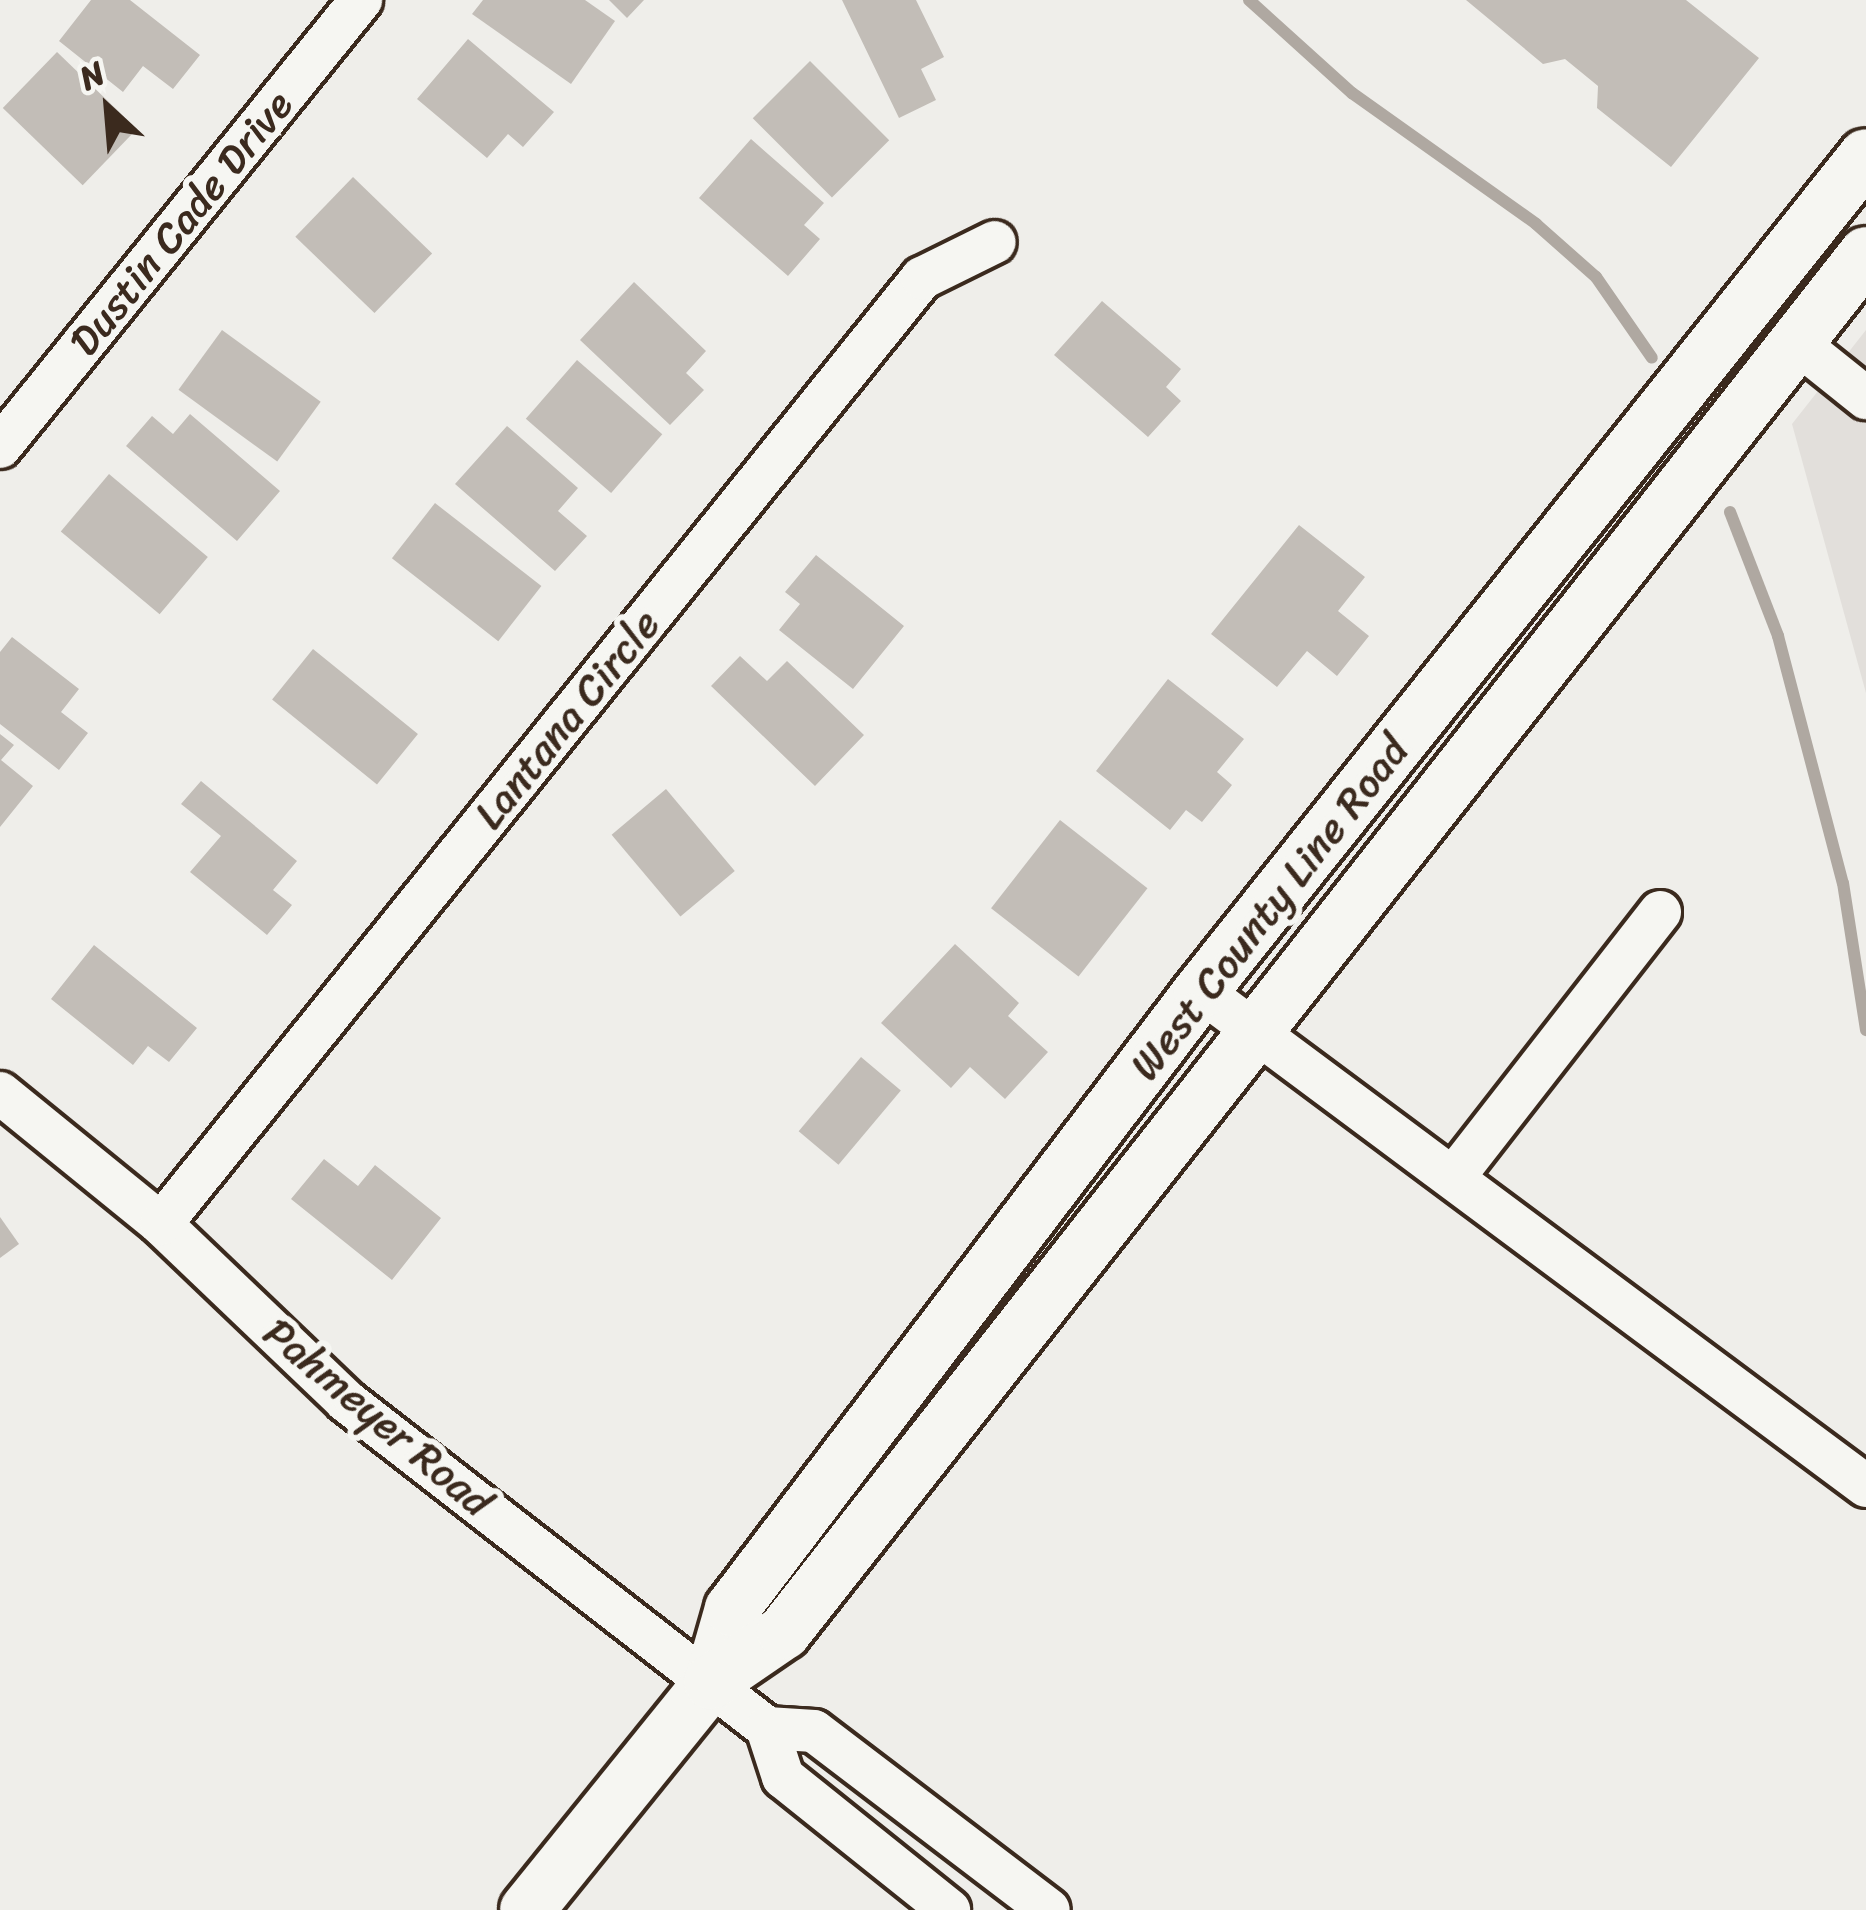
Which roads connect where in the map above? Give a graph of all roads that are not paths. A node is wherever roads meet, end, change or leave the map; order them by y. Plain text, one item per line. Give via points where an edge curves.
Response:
1 (361, 0) edge
2 (1866, 156) edge
3 (995, 242) dead end
4 (1866, 254) edge
5 (1748, 307) junction
6 (1796, 342) junction
7 (1866, 398) edge
8 (0, 447) edge
9 (1660, 912) dead end
10 (1201, 991) junction
11 (1258, 1029) junction
12 (0, 1093) edge
13 (1453, 1178) junction
14 (161, 1224) junction
15 (1866, 1486) edge
16 (711, 1682) junction
17 (767, 1728) junction
18 (527, 1910) edge
19 (949, 1910) edge
20 (1048, 1910) edge

1 - 8 street, Dustin Cade Drive
2 - 5 main road, West County Line Road
3 - 14 street, Lantana Circle via 922,278
4 - 6 main road, West County Line Road
5 - 6 main road
5 - 10 main road, West County Line Road
6 - 7 street
6 - 11 main road, West County Line Road
9 - 13 street
10 - 11 street
10 - 16 main road, West County Line Road via 732,1610
11 - 13 street
11 - 16 main road, West County Line Road via 784,1632
12 - 14 street, Pahmeyer Road
13 - 15 street
14 - 16 street, Pahmeyer Road via 346,1401
16 - 17 street, Pahmeyer Road
16 - 18 main road, West County Line Road
17 - 19 street, Pahmeyer Road via 783,1777
17 - 20 street, Pahmeyer Road via 814,1731

